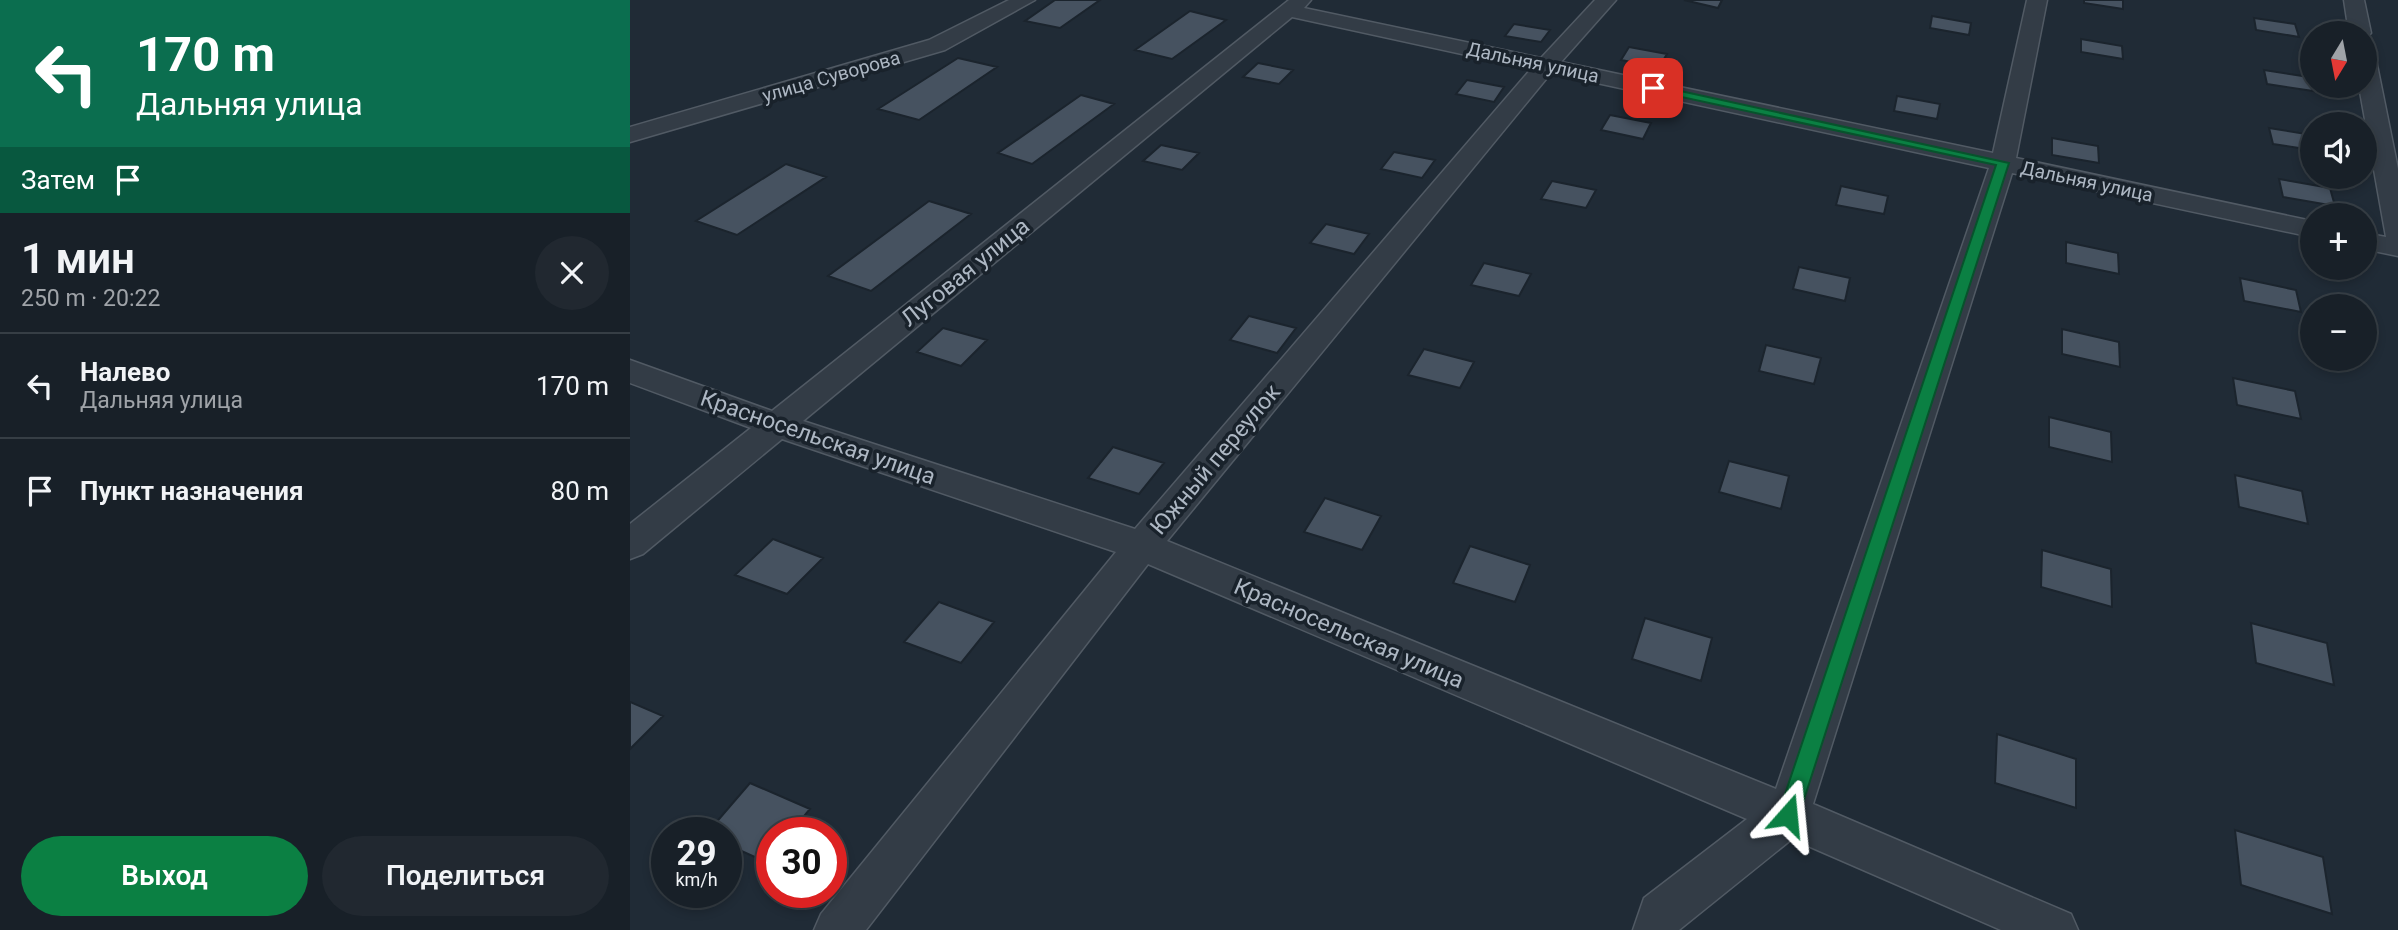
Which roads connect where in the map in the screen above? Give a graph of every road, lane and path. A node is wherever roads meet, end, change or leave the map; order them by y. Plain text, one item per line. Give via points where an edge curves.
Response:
1 (1025, 0) edge
2 (1606, 0) edge
3 (2037, 0) edge
4 (2354, 0) edge
5 (1294, 5) edge
6 (2358, 21) edge
7 (1546, 65) junction
8 (2372, 98) edge
9 (630, 135) edge
10 (2003, 163) junction
11 (2300, 226) edge
12 (2398, 235) edge
13 (2377, 243) edge
14 (2398, 248) edge
15 (630, 371) edge
16 (777, 425) junction
17 (630, 544) edge
18 (1142, 546) junction
19 (1788, 815) junction
20 (837, 930) edge
21 (1656, 930) edge
22 (2055, 930) edge

1 - 9 street, улица Суворова via 937,45
2 - 7 street, Южный переулок
3 - 10 street
4 - 6 street
5 - 7 street, Дальняя улица
5 - 16 street, Луговая улица
7 - 10 street, Дальняя улица
7 - 18 street, Южный переулок
8 - 12 street
10 - 11 street, Дальняя улица
10 - 19 street
13 - 14 street
15 - 16 street, Красносельская улица
16 - 17 street, Луговая улица
16 - 18 street, Красносельская улица
18 - 19 street, Красносельская улица
18 - 20 street, Южный переулок
19 - 21 street via 1660,914
19 - 22 street, Красносельская улица

